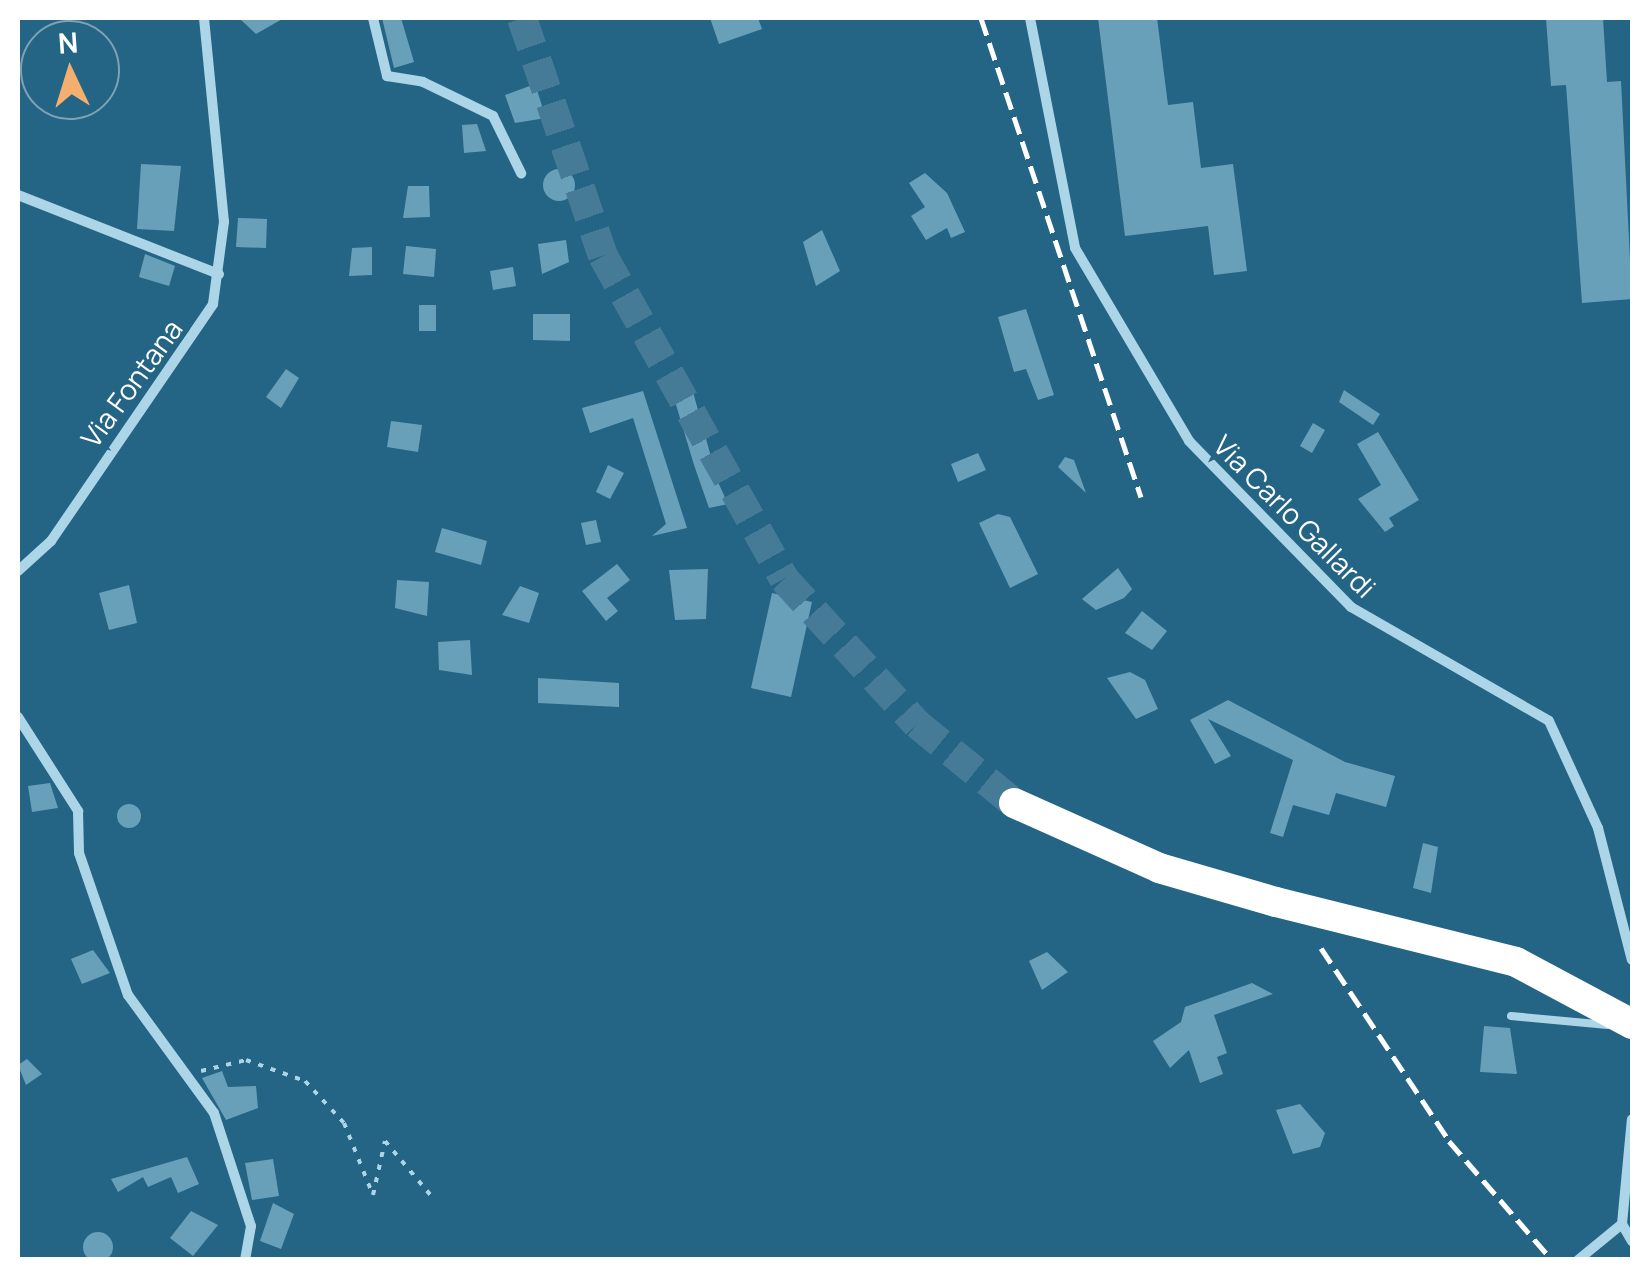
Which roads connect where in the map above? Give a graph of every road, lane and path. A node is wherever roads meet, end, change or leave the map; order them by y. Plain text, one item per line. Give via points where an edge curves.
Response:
1 (204, 18) edge
2 (374, 18) edge
3 (1030, 18) edge
4 (522, 173) dead end
5 (18, 195) edge
6 (218, 274) junction
7 (18, 570) edge
8 (18, 717) edge
9 (1014, 804) tunnel mouth
10 (1632, 960) edge
11 (1510, 1016) dead end
12 (1632, 1024) edge
13 (192, 1075) junction
14 (1632, 1119) edge
15 (433, 1198) dead end
16 (1622, 1224) junction
17 (1632, 1241) edge
18 (245, 1260) edge
19 (1578, 1260) edge

1 - 6 street, Via Fontana via 224,222
2 - 4 street via 387,76 424,82 493,116
3 - 10 street, Via Carlo Gallardi via 1075,248 1189,441 1351,607 1548,721 1598,828
5 - 6 street
6 - 7 street, Via Fontana via 186,350 51,541
8 - 13 street via 78,810 79,854 128,996
9 - 12 highway, bridge via 1159,868 1516,962
11 - 12 lane
13 - 15 path via 246,1060 305,1082 344,1123 373,1195 385,1141
13 - 18 street via 214,1113 251,1226
14 - 16 street
16 - 17 street
16 - 19 street

